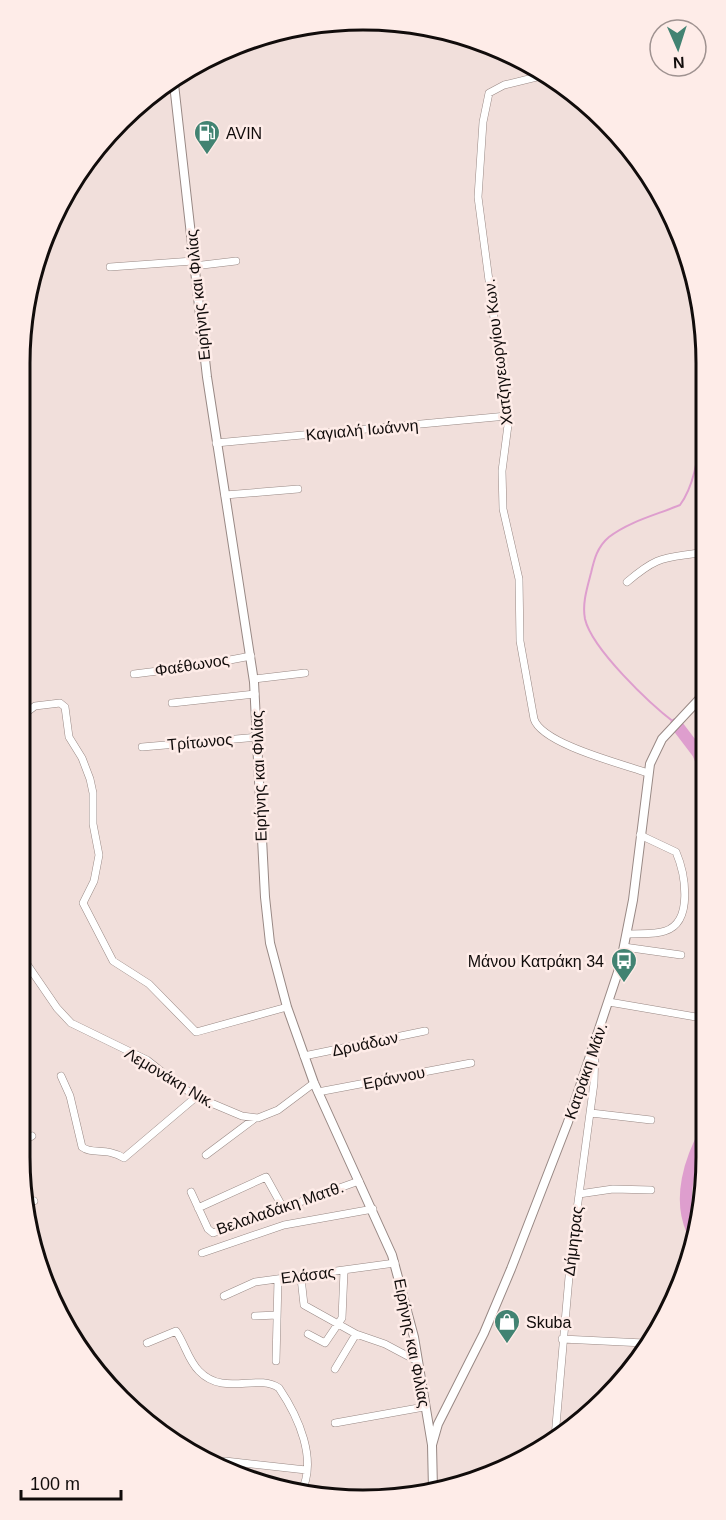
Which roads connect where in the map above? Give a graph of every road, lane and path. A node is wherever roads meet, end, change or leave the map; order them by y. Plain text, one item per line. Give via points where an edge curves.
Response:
1 (535, 78) edge
2 (175, 89) edge
3 (236, 261) dead end
4 (194, 263) junction
5 (110, 267) dead end
6 (507, 416) junction
7 (216, 443) junction
8 (298, 489) dead end
9 (225, 495) junction
10 (696, 553) edge
11 (627, 582) dead end
12 (251, 656) junction
13 (305, 673) dead end
14 (134, 674) dead end
15 (254, 679) junction
16 (255, 694) junction
17 (172, 703) dead end
18 (696, 703) edge
19 (30, 711) edge
20 (258, 737) junction
21 (142, 747) dead end
22 (648, 773) junction
23 (640, 835) junction
24 (628, 934) junction
25 (624, 947) junction
26 (681, 955) dead end
27 (30, 969) edge
28 (609, 1002) junction
29 (287, 1007) junction
30 (696, 1017) dead end
31 (425, 1031) dead end
32 (595, 1046) junction
33 (304, 1056) junction
34 (471, 1063) dead end
35 (61, 1076) dead end
36 (314, 1083) junction
37 (318, 1092) junction
38 (196, 1097) junction
39 (591, 1113) junction
40 (255, 1118) junction
41 (651, 1120) dead end
42 (206, 1155) dead end
43 (359, 1181) junction
44 (651, 1190) dead end
45 (191, 1192) dead end
46 (579, 1194) junction
47 (282, 1206) junction
48 (198, 1208) junction
49 (373, 1209) junction
50 (202, 1252) dead end
51 (395, 1263) junction
52 (344, 1271) junction
53 (302, 1278) junction
54 (278, 1280) junction
55 (224, 1296) dead end
56 (277, 1315) junction
57 (255, 1316) dead end
58 (339, 1325) junction
59 (308, 1334) dead end
60 (356, 1334) junction
61 (562, 1339) junction
62 (147, 1343) dead end
63 (639, 1343) edge
64 (276, 1361) dead end
65 (417, 1361) junction
66 (335, 1369) dead end
67 (424, 1407) junction
68 (335, 1424) dead end
69 (556, 1429) edge
70 (432, 1445) junction
71 (228, 1461) edge
72 (306, 1470) junction
73 (433, 1483) edge
74 (304, 1485) edge

1 - 6 street, Χατζηγεωργίου Κων. via 494,89 488,97 483,122 478,197
2 - 4 street, Ειρήνης και Φιλίας
3 - 4 street
4 - 5 street
4 - 7 street, Ειρήνης και Φιλίας
6 - 7 street, Καγιαλή Ιωάννη
6 - 22 street, Χατζηγεωργίου Κων. via 502,500 519,579 520,641 535,721 552,737
7 - 9 street, Ειρήνης και Φιλίας
8 - 9 street
9 - 12 street, Ειρήνης και Φιλίας
10 - 11 street via 672,555 650,563
12 - 14 street, Φαέθωνος
12 - 15 street, Ειρήνης και Φιλίας
13 - 15 street
15 - 16 street, Ειρήνης και Φιλίας
16 - 17 street
16 - 20 street, Ειρήνης και Φιλίας
18 - 22 street, Κατράκη Μάν. via 662,739
19 - 29 street via 38,705 60,703 65,707 69,737 92,786 99,855 94,881 82,903 113,961 149,984 196,1032
20 - 21 street, Τρίτωνος
20 - 29 street, Ειρήνης και Φιλίας via 267,925
22 - 23 street, Κατράκη Μάν.
23 - 24 street, Κατράκη Μάν.
23 - 24 street via 676,852 682,866 684,907 677,924 665,931
24 - 25 street, Κατράκη Μάν.
25 - 26 street
25 - 28 street, Κατράκη Μάν.
27 - 38 street, Λεμονάκη Νικ. via 71,1023 147,1060
28 - 30 street
28 - 32 street, Κατράκη Μάν.
29 - 33 street, Ειρήνης και Φιλίας
31 - 33 street, Δρυάδων
32 - 39 street, Δήμητρας
32 - 70 street, Κατράκη Μάν. via 507,1279 444,1409
33 - 36 street, Ειρήνης και Φιλίας
34 - 37 street, Εράννου
35 - 38 street via 82,1147 91,1152 112,1151 125,1158
36 - 37 street, Ειρήνης και Φιλίας
36 - 40 street via 278,1110
37 - 43 street, Ειρήνης και Φιλίας
38 - 40 street, Λεμονάκη Νικ.
39 - 41 street
39 - 46 street, Δήμητρας
40 - 42 street
43 - 47 street, Βελαλαδάκη Ματθ.
43 - 49 street, Ειρήνης και Φιλίας
44 - 46 street via 613,1189
45 - 48 street, Βελαλαδάκη Ματθ.
46 - 61 street, Δήμητρας
47 - 48 street, Βελαλαδάκη Ματθ. via 213,1233 208,1231
47 - 48 street via 266,1177
49 - 50 street via 284,1225
49 - 51 street, Ειρήνης και Φιλίας
51 - 52 street, Ελάσας
51 - 65 street, Ειρήνης και Φιλίας
52 - 53 street, Ελάσας
52 - 58 street via 343,1317
53 - 54 street, Ελάσας
53 - 58 street via 304,1305
54 - 55 street, Ελάσας via 255,1282
54 - 56 street
56 - 57 street
56 - 64 street
58 - 59 street via 324,1342
58 - 60 street
60 - 65 street
60 - 66 street
61 - 63 street
61 - 69 street, Δήμητρας
62 - 72 street via 176,1331 192,1362 208,1379 233,1385 277,1386 302,1433
65 - 67 street, Ειρήνης και Φιλίας
67 - 68 street
67 - 70 street, Ειρήνης και Φιλίας
70 - 73 street
71 - 72 street
72 - 74 street

